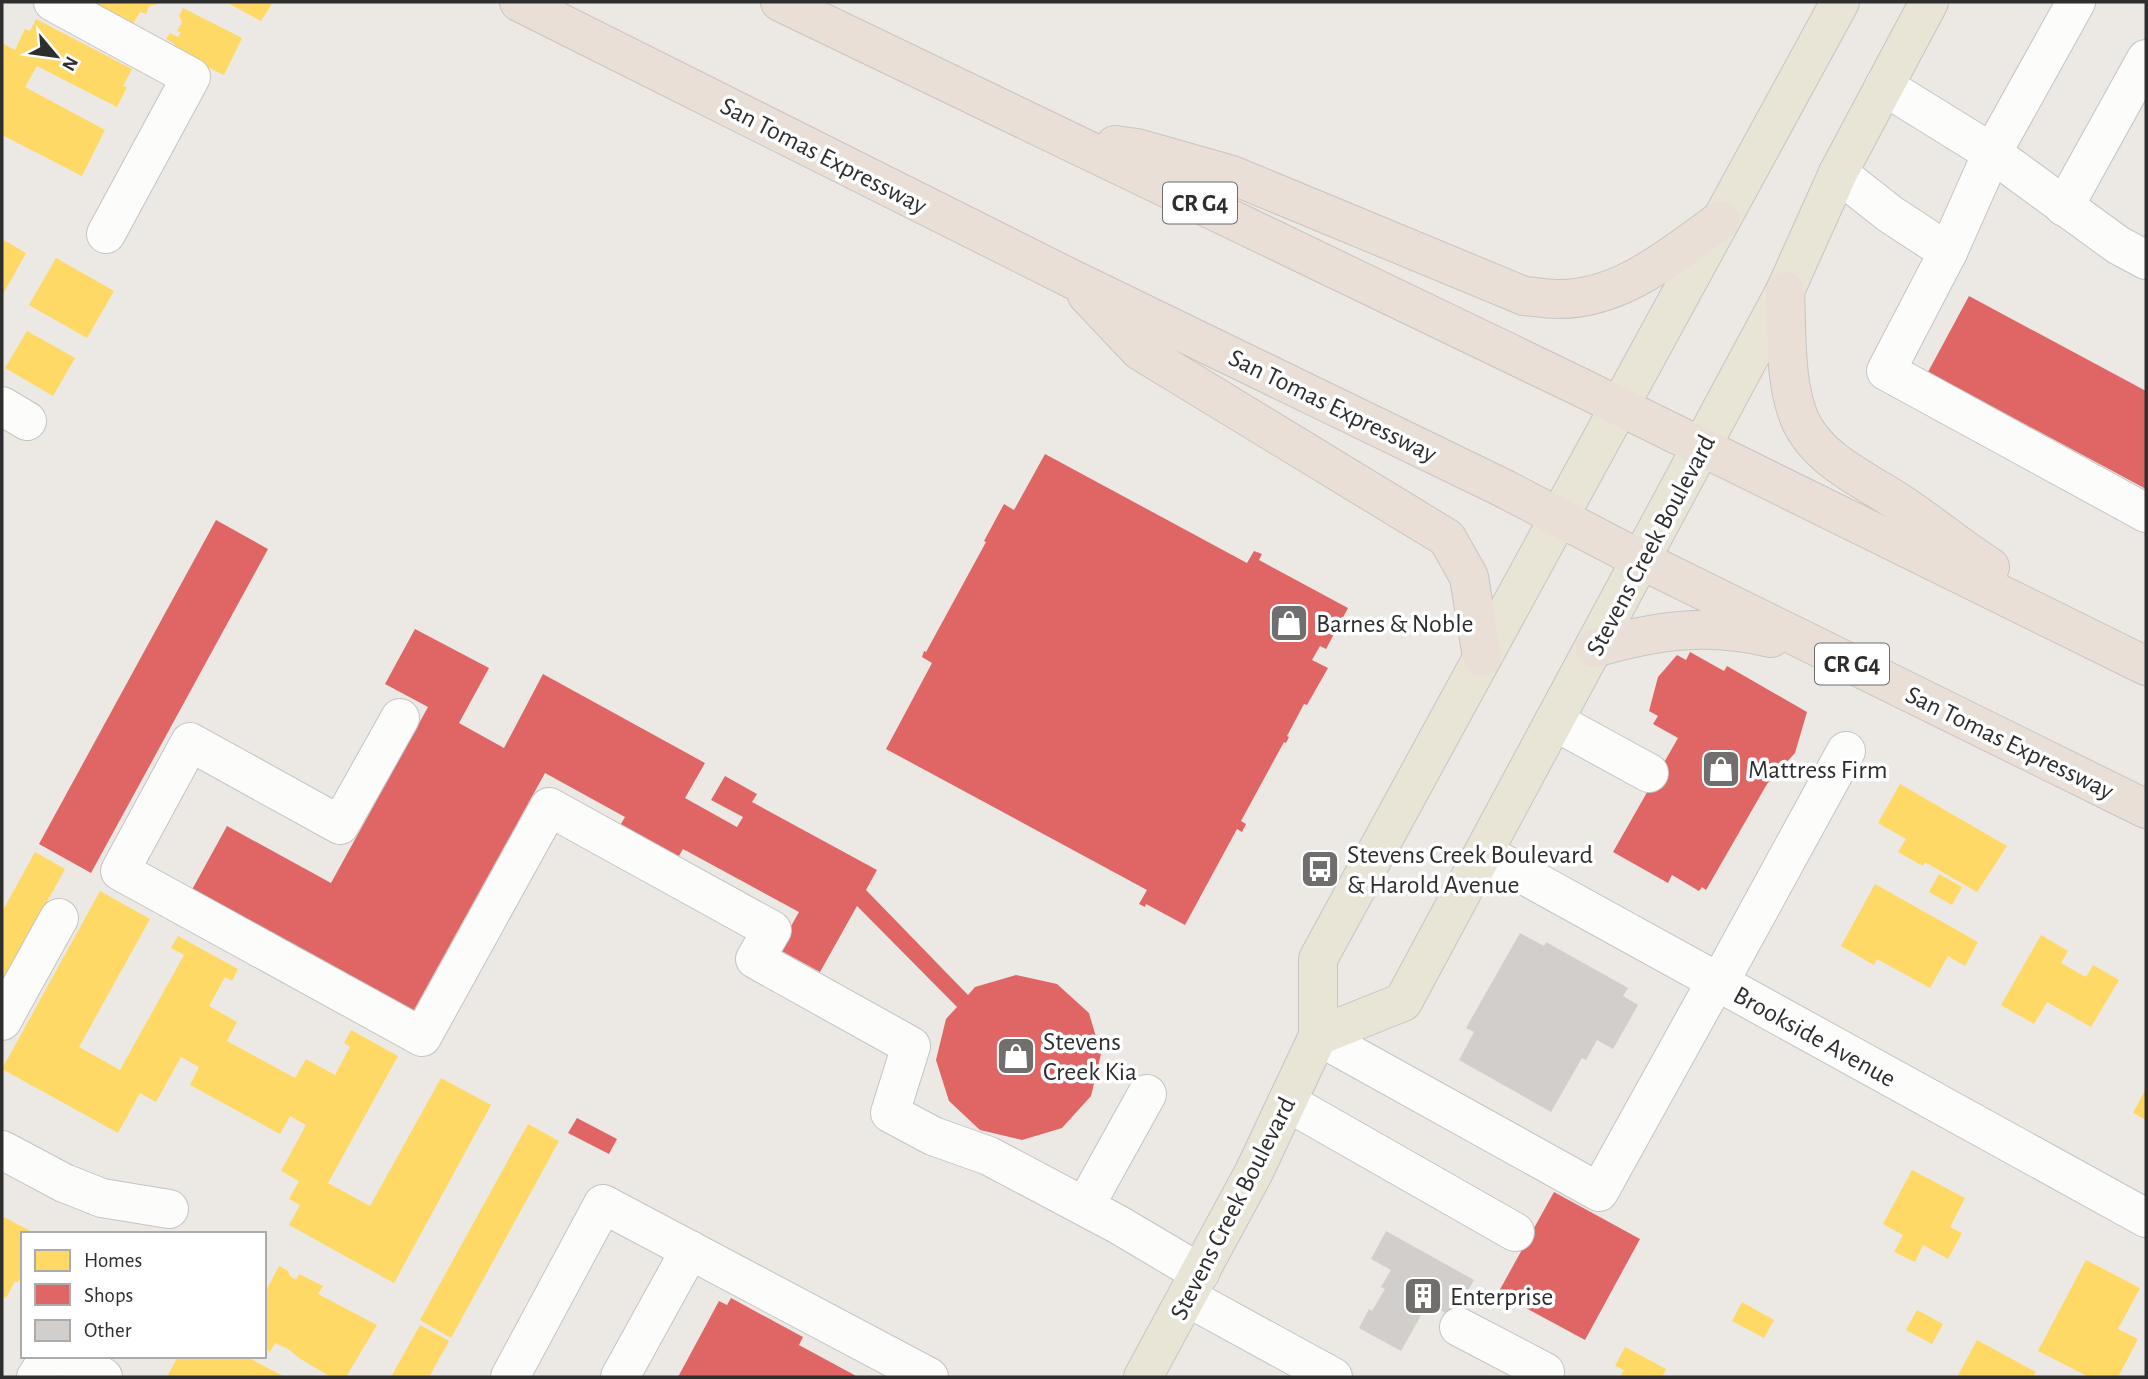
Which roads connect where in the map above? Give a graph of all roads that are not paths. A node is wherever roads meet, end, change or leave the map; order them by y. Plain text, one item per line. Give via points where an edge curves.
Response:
1 (53, 2) edge
2 (519, 2) edge
3 (780, 2) edge
4 (1840, 2) edge
5 (1929, 2) edge
6 (2076, 2) edge
7 (2146, 59) edge
8 (1884, 86) junction
9 (1060, 135) junction
10 (1992, 153) junction
11 (1838, 173) junction
12 (2064, 207) junction
13 (1721, 220) junction
14 (106, 234) dead end
15 (1948, 252) junction
16 (2146, 260) edge
17 (1074, 280) junction
18 (1785, 290) junction
19 (1619, 406) junction
20 (1702, 447) junction
21 (2146, 513) edge
22 (1559, 517) junction
23 (1641, 560) junction
24 (1595, 648) junction
25 (1824, 650) junction
26 (1482, 657) junction
27 (2146, 666) edge
28 (400, 718) dead end
29 (1555, 722) junction
30 (1846, 751) dead end
31 (1649, 773) dead end
32 (2146, 809) edge
33 (1484, 853) junction
34 (59, 918) dead end
35 (1717, 982) junction
36 (2, 1021) edge
37 (1318, 1037) junction
38 (1147, 1094) dead end
39 (1287, 1102) junction
40 (2, 1150) edge
41 (1085, 1206) junction
42 (2146, 1218) edge
43 (158, 1221) edge
44 (1515, 1232) dead end
45 (690, 1250) junction
46 (1194, 1285) junction
47 (1459, 1327) dead end
48 (49, 1358) edge
49 (68, 1358) edge
50 (36, 1377) edge
51 (103, 1377) edge
52 (510, 1377) edge
53 (620, 1377) edge
54 (929, 1377) edge
55 (1143, 1377) edge
56 (1333, 1377) edge
57 (1542, 1377) edge

1 - 14 street via 191,77
2 - 17 highway, San Tomas Expressway / CR G4
3 - 9 highway, CR G4
4 - 13 main road, Stevens Creek Boulevard
5 - 8 main road, Stevens Creek Boulevard
6 - 10 street
7 - 12 street
8 - 10 street
8 - 11 main road, Stevens Creek Boulevard
9 - 13 highway via 1137,148 1232,175 1524,296 1559,299 1600,293 1626,283
9 - 19 highway, CR G4
10 - 12 street
10 - 15 street
11 - 15 street
11 - 18 main road, Stevens Creek Boulevard
12 - 16 street
13 - 19 main road, Stevens Creek Boulevard
15 - 21 street via 1886,371
17 - 22 highway, San Tomas Expressway / CR G4
17 - 26 highway via 1140,351 1447,538 1469,577
18 - 20 main road, Stevens Creek Boulevard
18 - 27 highway via 1792,385 1809,437 1838,464 1964,550
19 - 20 highway, CR G4
19 - 22 main road, Stevens Creek Boulevard
20 - 23 main road, Stevens Creek Boulevard
20 - 27 highway, CR G4
22 - 23 highway, San Tomas Expressway / CR G4
22 - 26 main road, Stevens Creek Boulevard
23 - 24 main road, Stevens Creek Boulevard
23 - 25 highway, San Tomas Expressway / CR G4
24 - 25 highway via 1689,628 1739,630
24 - 29 main road, Stevens Creek Boulevard
25 - 32 highway, San Tomas Expressway / CR G4
26 - 37 main road, Stevens Creek Boulevard via 1318,959
28 - 41 street via 340,825 190,742 120,871 422,1037 549,807 772,930 755,959 911,1046 890,1113 933,1136 989,1156
29 - 31 street
29 - 33 main road, Stevens Creek Boulevard
30 - 35 street
33 - 35 street, Brookside Avenue
33 - 37 main road, Stevens Creek Boulevard via 1403,1002
34 - 36 street
35 - 37 street via 1599,1192
35 - 42 street, Brookside Avenue
37 - 39 main road, Stevens Creek Boulevard
38 - 41 street
39 - 44 street
39 - 46 main road, Stevens Creek Boulevard
40 - 43 street via 64,1184
41 - 46 street
45 - 52 street via 603,1204
45 - 53 street
45 - 54 street
46 - 55 main road, Stevens Creek Boulevard
46 - 56 street
47 - 57 street via 1545,1372
48 - 50 street
49 - 51 street

